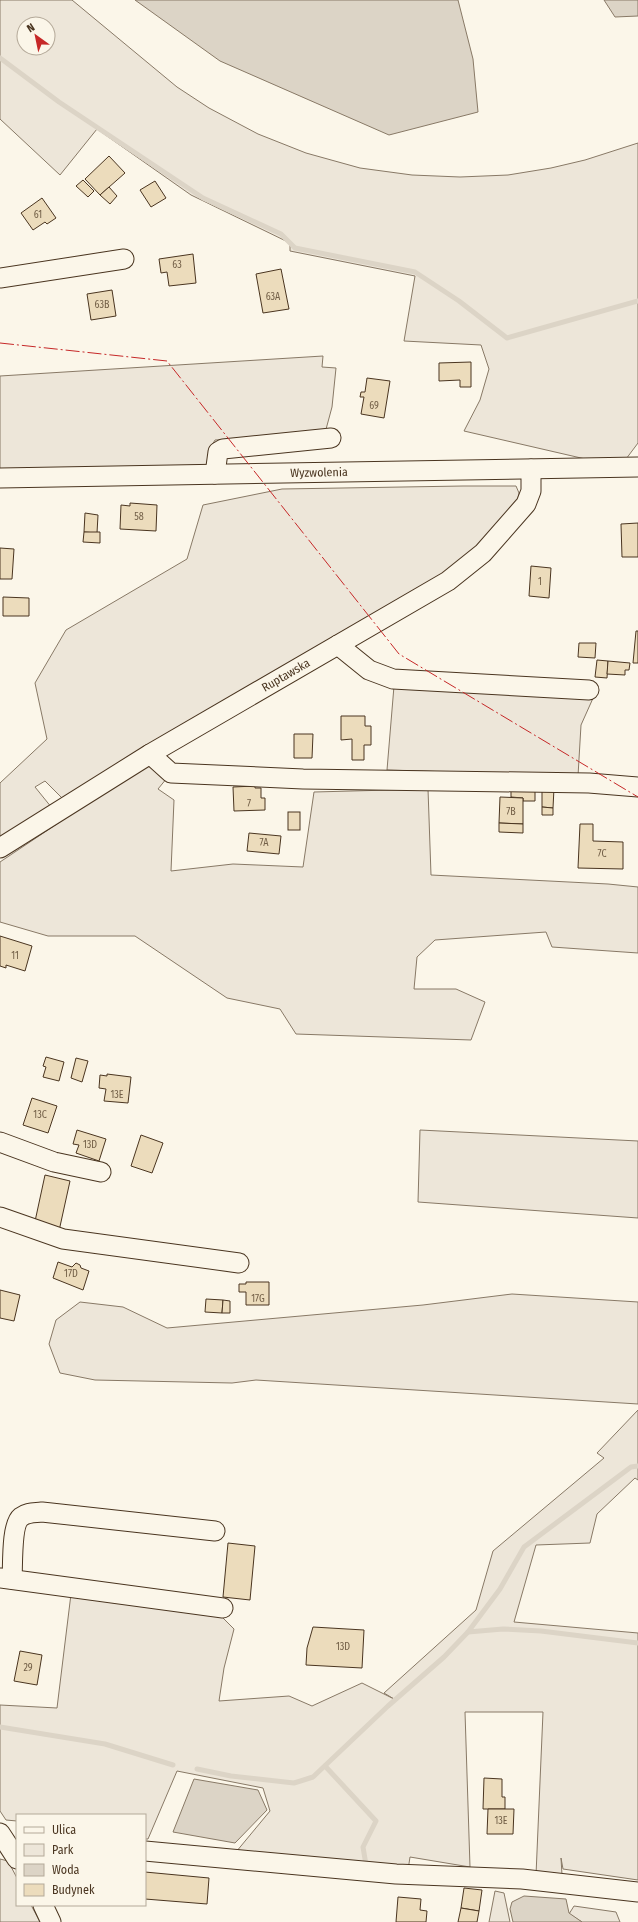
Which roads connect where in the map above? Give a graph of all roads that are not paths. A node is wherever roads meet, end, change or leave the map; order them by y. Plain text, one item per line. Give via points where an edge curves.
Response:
1 (124, 259) dead end
2 (0, 278) edge
3 (331, 438) dead end
4 (638, 467) edge
5 (531, 469) junction
6 (215, 474) junction
7 (0, 478) edge
8 (338, 645) junction
9 (589, 690) dead end
10 (150, 754) junction
11 (638, 787) edge
12 (0, 848) edge
13 (0, 1142) edge
14 (101, 1172) dead end
15 (0, 1217) edge
16 (239, 1263) dead end
17 (216, 1531) dead end
18 (6, 1578) edge
19 (223, 1608) dead end
20 (146, 1851) edge
21 (638, 1892) edge
22 (44, 1906) edge
23 (51, 1922) edge

1 - 2 street
3 - 6 street via 222,450 218,452
4 - 5 street, Wyzwolenia
5 - 6 street, Wyzwolenia
5 - 8 street, Ruptawska via 531,491 526,504 483,553 448,582
6 - 7 street, Wyzwolenia
8 - 9 street via 369,670 393,679
8 - 10 street, Ruptawska
10 - 11 street via 171,773 303,779 589,782
10 - 12 street, Ruptawska
13 - 14 street via 54,1162
15 - 16 street via 63,1239
17 - 18 street via 42,1512 29,1513 20,1518 16,1526
18 - 19 street
20 - 21 street via 396,1874 522,1879
22 - 23 street

